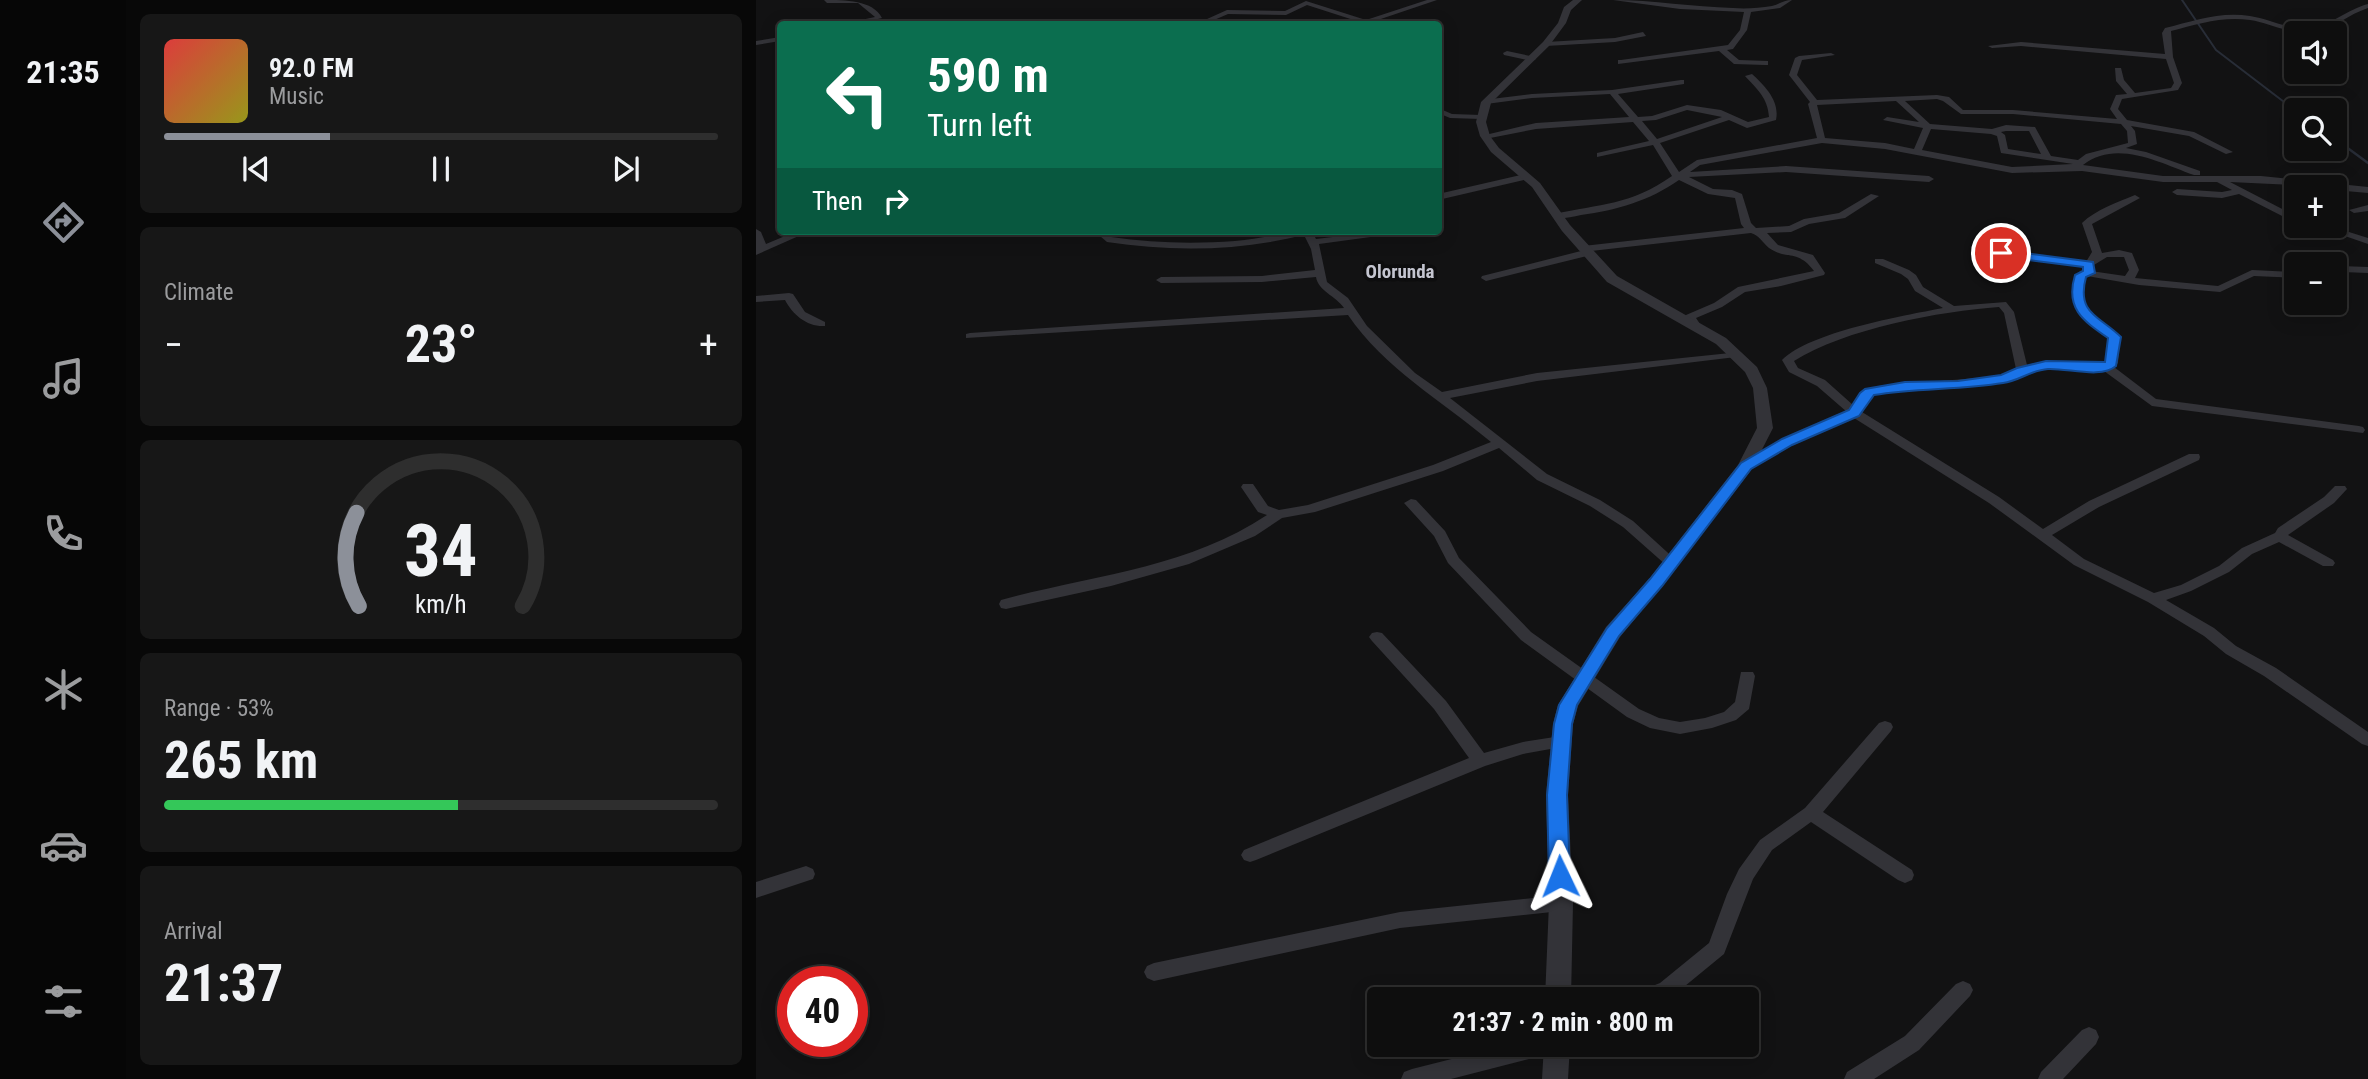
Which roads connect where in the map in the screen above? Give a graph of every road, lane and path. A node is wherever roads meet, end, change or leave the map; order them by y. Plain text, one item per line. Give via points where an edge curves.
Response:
1 (1434, 0) edge
2 (1578, 0) edge
3 (1618, 0) edge
4 (1789, 0) edge
5 (827, 1) edge
6 (2368, 6) edge
7 (1630, 11) dead end
8 (1748, 11) junction
9 (864, 21) edge
10 (1207, 21) edge
11 (1363, 21) edge
12 (1369, 21) edge
13 (1643, 33) dead end
14 (777, 39) edge
15 (756, 44) edge
16 (1546, 44) junction
17 (1992, 46) dead end
18 (1640, 48) junction
19 (1722, 49) junction
20 (1507, 53) dead end
21 (1831, 55) dead end
22 (2169, 57) junction
23 (1532, 59) junction
24 (1621, 62) dead end
25 (1765, 63) dead end
26 (2118, 70) dead end
27 (1749, 76) dead end
28 (1681, 82) dead end
29 (1884, 89) dead end
30 (1612, 92) junction
31 (2132, 94) junction
32 (1899, 100) junction
33 (1887, 101) junction
34 (1815, 103) junction
35 (1484, 109) junction
36 (1442, 112) edge
37 (2049, 114) junction
38 (1729, 117) junction
39 (1636, 120) junction
40 (1887, 120) dead end
41 (2124, 122) junction
42 (1928, 126) junction
43 (2192, 128) dead end
44 (2032, 129) junction
45 (2178, 131) junction
46 (1992, 132) junction
47 (1485, 136) junction
48 (1822, 140) junction
49 (1655, 142) junction
50 (1945, 147) dead end
51 (2118, 150) junction
52 (1917, 151) junction
53 (2229, 152) dead end
54 (1600, 155) dead end
55 (1947, 158) junction
56 (2049, 159) junction
57 (2077, 165) junction
58 (1676, 176) junction
59 (1525, 177) junction
60 (2211, 177) junction
61 (2284, 183) edge
62 (2347, 188) edge
63 (2355, 189) junction
64 (2368, 190) edge
65 (2240, 191) junction
66 (2177, 192) dead end
67 (1442, 196) edge
68 (1874, 196) dead end
69 (2135, 198) dead end
70 (2368, 206) edge
71 (2354, 210) dead end
72 (2284, 214) edge
73 (1557, 216) junction
74 (1755, 231) junction
75 (756, 232) edge
76 (2347, 234) edge
77 (796, 235) edge
78 (1107, 235) edge
79 (1297, 235) edge
80 (1310, 235) edge
81 (1364, 235) edge
82 (2368, 241) edge
83 (1314, 242) junction
84 (760, 250) edge
85 (1585, 251) junction
86 (1989, 256) dead end
87 (1879, 261) dead end
88 (2090, 265) junction
89 (2347, 268) edge
90 (2368, 270) edge
91 (1320, 273) junction
92 (2284, 274) edge
93 (1486, 278) dead end
94 (2129, 279) junction
95 (1161, 281) dead end
96 (756, 299) edge
97 (1352, 311) junction
98 (1954, 311) junction
99 (821, 324) dead end
100 (1694, 324) junction
101 (970, 336) dead end
102 (1736, 354) junction
103 (2106, 368) junction
104 (2022, 370) junction
105 (1440, 396) junction
106 (1854, 413) junction
107 (2359, 430) dead end
108 (1499, 443) junction
109 (2194, 457) dead end
110 (1746, 466) junction
111 (1248, 486) dead end
112 (2340, 489) dead end
113 (1411, 503) dead end
114 (1278, 514) junction
115 (2041, 536) junction
116 (2280, 536) junction
117 (1671, 562) junction
118 (2328, 563) dead end
119 (2153, 599) junction
120 (1006, 604) dead end
121 (1377, 637) dead end
122 (1584, 676) junction
123 (1747, 676) dead end
124 (1885, 727) dead end
125 (2368, 740) edge
126 (1561, 743) junction
127 (1480, 761) junction
128 (1811, 813) junction
129 (1250, 855) dead end
130 (806, 874) dead end
131 (1905, 875) dead end
132 (756, 890) edge
133 (1561, 903) junction
134 (1154, 972) dead end
135 (1558, 987) edge
136 (1669, 987) edge
137 (1963, 990) dead end
138 (2089, 1037) dead end
139 (1498, 1057) edge
140 (1556, 1057) edge
141 (1412, 1079) edge
142 (1555, 1079) edge
143 (1855, 1079) edge
144 (2049, 1079) edge

1 - 12 street
2 - 16 street via 1567,9
3 - 7 street
3 - 8 street
4 - 8 street via 1780,8
5 - 9 street via 859,1 879,18
6 - 22 street via 2317,30 2302,31 2245,17 2196,21 2166,33
8 - 19 street via 1743,30 1730,47
10 - 11 street via 1227,12 1286,13 1304,3
13 - 18 street
14 - 15 street
16 - 18 street
16 - 23 street
17 - 22 street via 2021,44
18 - 19 street
18 - 24 street
19 - 25 street via 1737,62
20 - 23 street
21 - 34 street via 1799,58 1795,64 1793,75
22 - 31 street via 2178,83 2174,90
23 - 35 street
26 - 31 street via 2120,81
27 - 38 street via 1770,100 1773,118 1747,125
28 - 30 street
29 - 33 street
30 - 35 street via 1532,96
30 - 39 street
31 - 41 street via 2119,97 2114,109
32 - 33 street
32 - 37 street via 1937,97 1961,112
32 - 42 street
33 - 34 street
34 - 48 street
35 - 36 street via 1450,116
35 - 47 street
37 - 41 street
37 - 44 street
38 - 39 street via 1687,107
38 - 49 street
39 - 47 street via 1536,126
39 - 49 street
40 - 42 street
41 - 45 street
41 - 51 street via 2133,144
42 - 46 street
42 - 52 street
43 - 45 street
44 - 46 street
44 - 56 street
45 - 53 street
46 - 56 street via 2001,135 2004,151
47 - 59 street
48 - 52 street
48 - 58 street via 1696,163
49 - 54 street
49 - 58 street
50 - 52 street
51 - 57 street via 2089,156
51 - 60 street
52 - 55 street
55 - 57 street via 2011,170
55 - 58 street via 1936,161 1924,179 1786,169
56 - 57 street
57 - 60 street via 2163,179
58 - 73 street via 1657,191 1619,206
58 - 74 street via 1711,192 1739,196 1746,224
59 - 67 street
59 - 73 street
60 - 61 street
60 - 65 street
62 - 63 street
63 - 64 street
63 - 70 street
65 - 66 street via 2222,195
65 - 72 street
68 - 74 street via 1843,216 1807,221 1791,229
69 - 88 street via 2087,223 2097,252
70 - 71 street
73 - 85 street
74 - 85 street
74 - 100 street via 1774,247 1809,257 1820,273 1742,289 1690,317
75 - 84 street
76 - 82 street
77 - 84 street
78 - 79 street via 1107,239 1137,244 1195,246
80 - 83 street
81 - 83 street
83 - 91 street
85 - 93 street
85 - 100 street via 1629,291
86 - 88 street via 2001,253
87 - 98 street via 1905,272 1919,289
88 - 94 street
88 - 94 street via 2119,253 2128,256 2134,270
88 - 103 street via 2076,292 2090,320 2114,337 2113,356
89 - 90 street
91 - 95 street
91 - 97 street via 1326,287
92 - 94 street via 2252,273 2221,289
96 - 99 street via 789,296 793,309
97 - 101 street
97 - 105 street via 1385,350
98 - 104 street via 2002,304 2009,312
98 - 106 street via 1854,332 1790,357 1793,370 1821,383
100 - 102 street
102 - 105 street via 1537,377
102 - 110 street via 1752,370 1765,413 1765,428
103 - 104 street via 2046,365
103 - 107 street via 2151,402
104 - 106 street via 2005,379 1979,383 1878,390 1864,396
105 - 108 street
106 - 110 street
106 - 115 street via 1994,500
108 - 114 street via 1413,476 1310,509
108 - 117 street via 1542,477 1628,524
109 - 115 street via 2094,504
110 - 117 street
111 - 114 street via 1263,509
112 - 116 street
113 - 122 street via 1440,534 1454,560 1526,636
114 - 120 street via 1255,532 1156,570
115 - 119 street via 2079,562
116 - 118 street
116 - 119 street via 2186,588
117 - 122 street via 1613,632
119 - 125 street
121 - 127 street via 1440,705
122 - 123 street via 1633,713 1656,724 1681,728 1730,716 1743,705
122 - 126 street via 1568,705
124 - 128 street
126 - 127 street
126 - 133 street via 1557,795
127 - 129 street
128 - 131 street
128 - 136 street via 1766,845 1746,874 1717,948
130 - 132 street
133 - 134 street via 1400,920
133 - 135 street
137 - 143 street via 1912,1043
138 - 144 street
139 - 141 street
140 - 142 street

